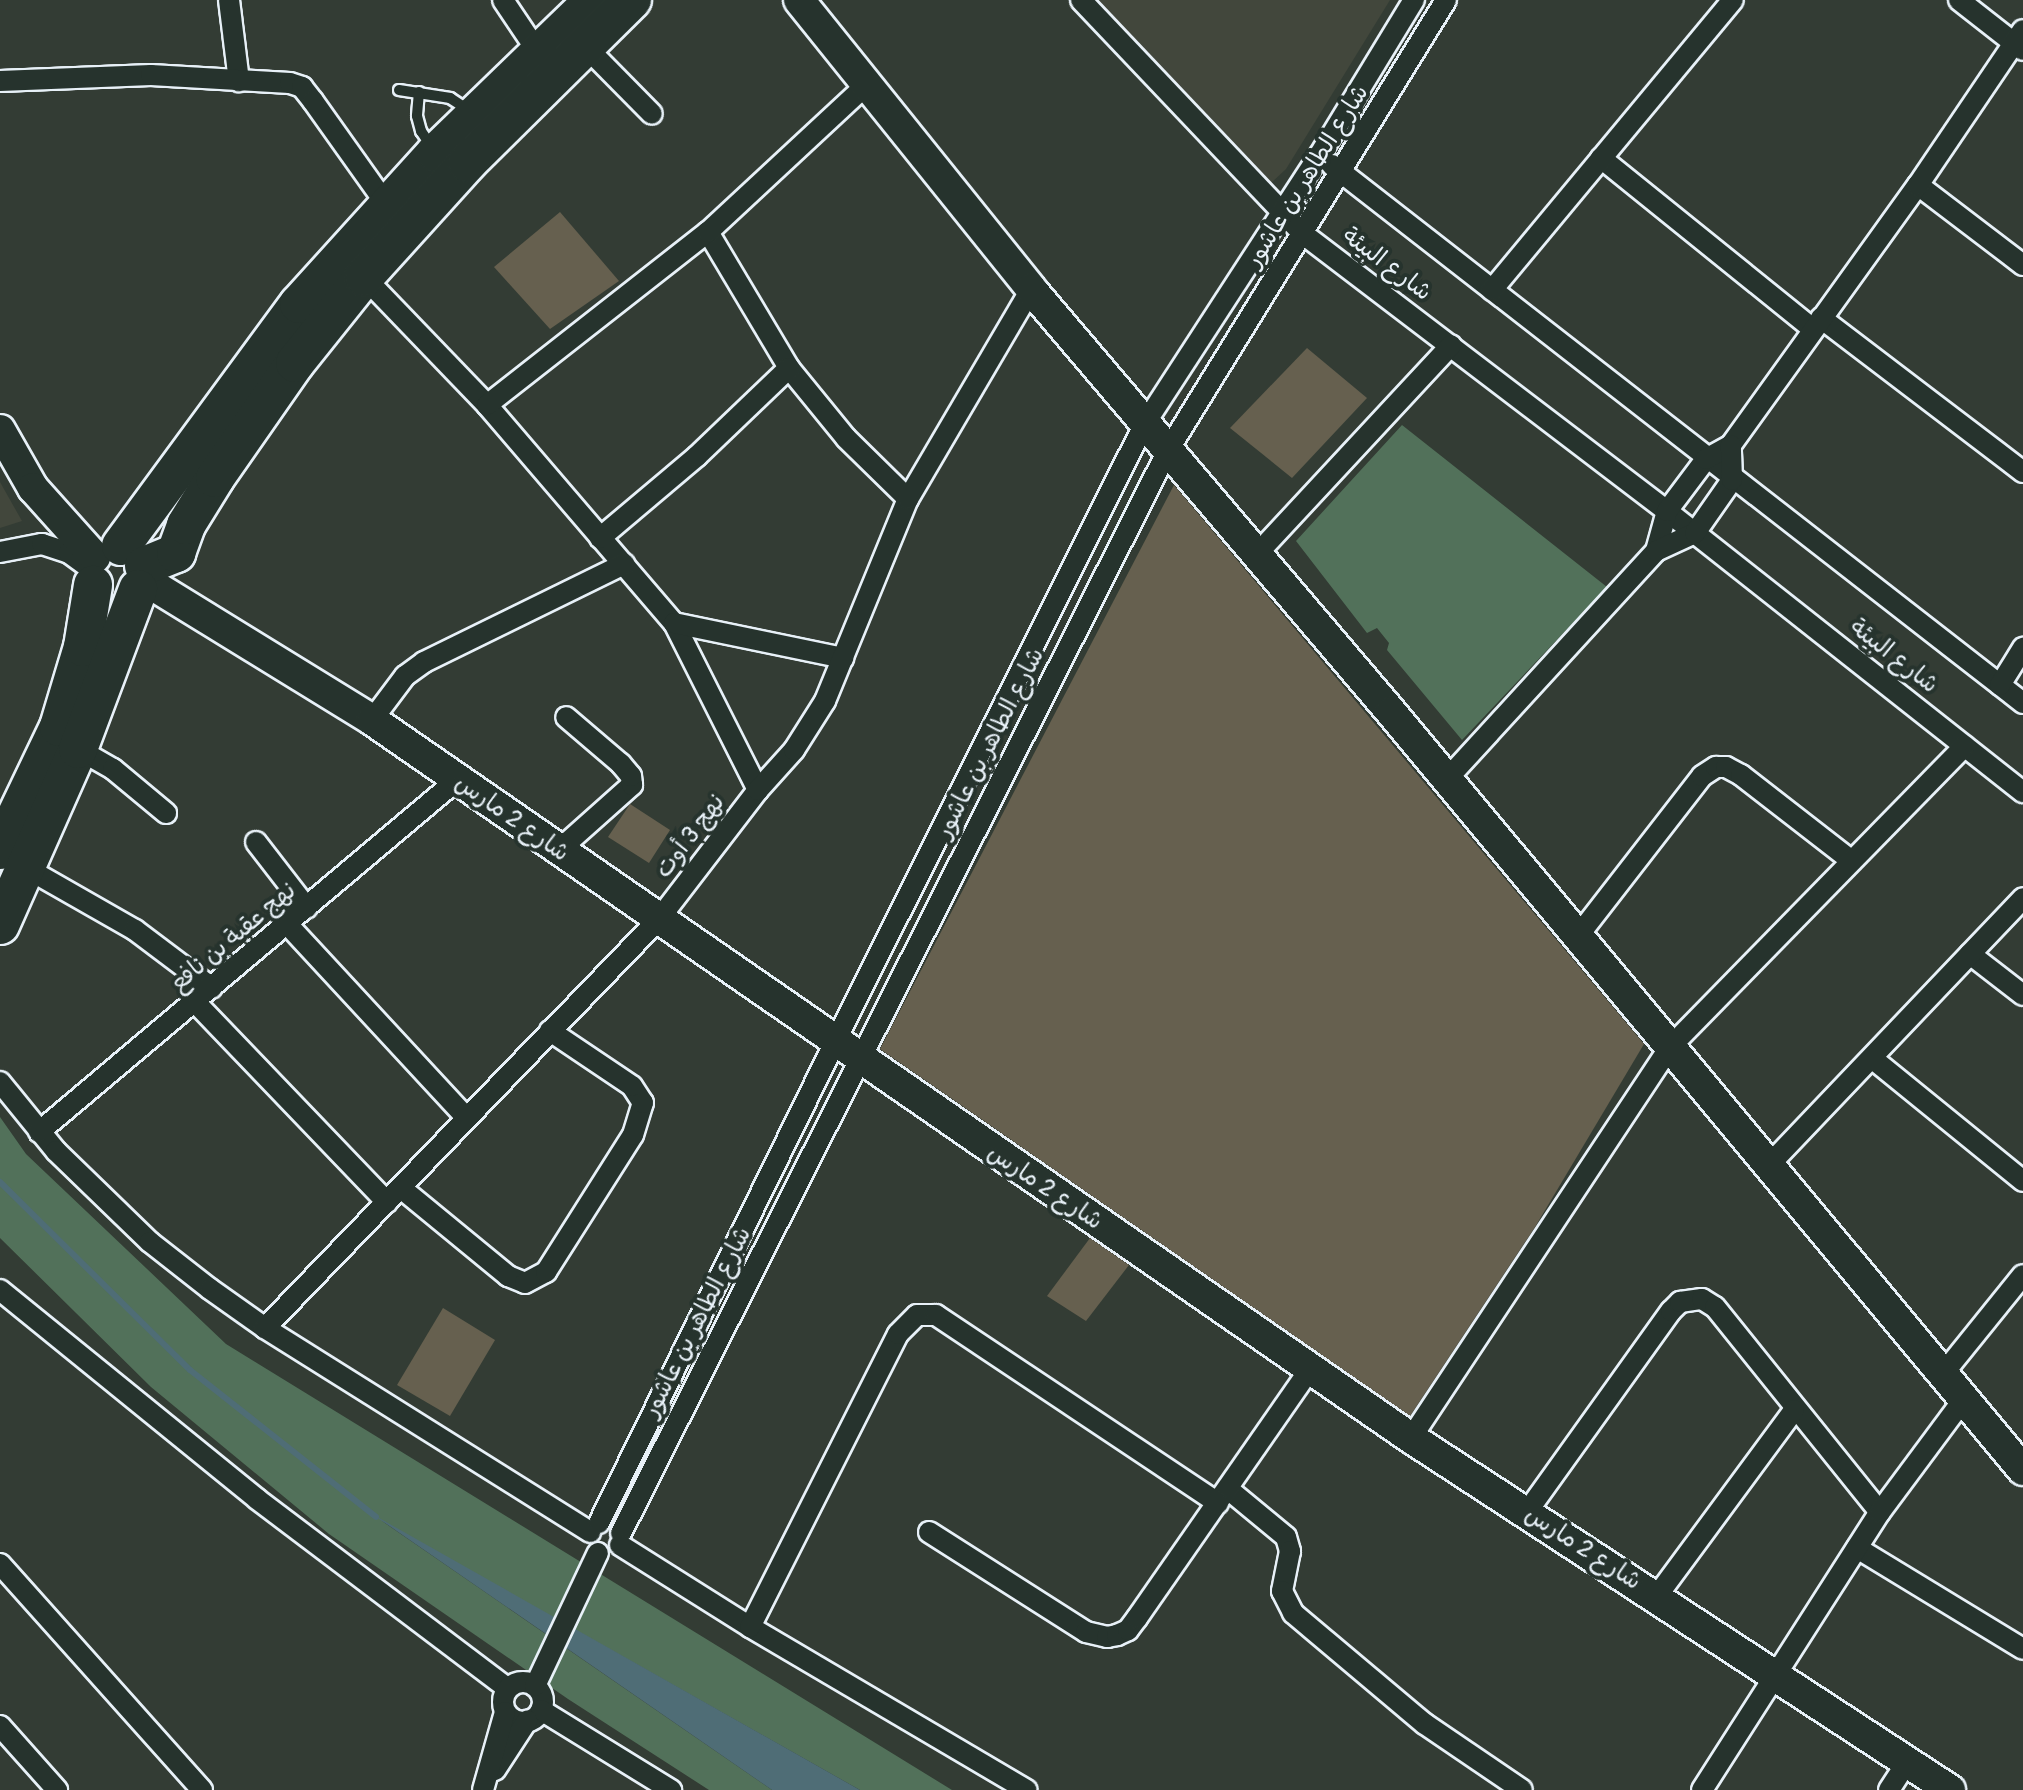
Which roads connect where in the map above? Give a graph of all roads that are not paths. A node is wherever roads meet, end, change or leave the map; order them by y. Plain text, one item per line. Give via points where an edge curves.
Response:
1 (229, 0) edge
2 (503, 0) edge
3 (594, 0) edge
4 (632, 0) edge
5 (799, 0) edge
6 (1081, 0) edge
7 (1414, 0) edge
8 (1446, 0) edge
9 (1733, 0) edge
10 (1959, 0) edge
11 (2021, 42) edge
12 (585, 46) junction
13 (538, 52) junction
14 (0, 81) edge
15 (239, 81) junction
16 (867, 84) junction
17 (399, 90) dead end
18 (419, 92) junction
19 (475, 114) junction
20 (652, 114) dead end
21 (436, 153) junction
22 (1319, 156) junction
23 (1601, 158) junction
24 (1341, 172) junction
25 (1918, 185) junction
26 (387, 205) junction
27 (1280, 214) junction
28 (708, 232) junction
29 (1302, 233) junction
30 (2023, 265) edge
31 (364, 277) junction
32 (1031, 289) junction
33 (1492, 290) junction
34 (1816, 323) junction
35 (1451, 345) junction
36 (789, 368) junction
37 (487, 405) junction
38 (1144, 425) junction
39 (0, 430) edge
40 (1731, 445) junction
41 (1167, 452) junction
42 (1706, 459) junction
43 (2023, 472) edge
44 (1732, 480) junction
45 (908, 499) junction
46 (1667, 511) junction
47 (1695, 533) junction
48 (600, 538) junction
49 (1656, 551) junction
50 (0, 552) edge
51 (1257, 554) junction
52 (624, 564) junction
53 (116, 568) junction
54 (674, 623) junction
55 (2023, 648) edge
56 (843, 658) junction
57 (2000, 685) junction
58 (2023, 703) edge
59 (566, 717) dead end
60 (372, 720) junction
61 (1965, 746) junction
62 (78, 749) junction
63 (1447, 779) junction
64 (457, 780) junction
65 (758, 790) junction
66 (2023, 792) edge
67 (166, 813) dead end
68 (256, 842) dead end
69 (559, 850) junction
70 (14, 860) edge
71 (1852, 861) junction
72 (2023, 898) edge
73 (307, 908) junction
74 (659, 919) junction
75 (0, 925) edge
76 (288, 925) junction
77 (1578, 936) junction
78 (1970, 954) junction
79 (212, 988) junction
80 (2023, 995) edge
81 (196, 1003) junction
82 (550, 1031) junction
83 (1670, 1047) junction
84 (847, 1049) junction
85 (1873, 1059) junction
86 (0, 1082) edge
87 (467, 1118) junction
88 (39, 1132) junction
89 (1770, 1164) junction
90 (2023, 1181) edge
91 (394, 1195) junction
92 (2023, 1275) edge
93 (0, 1290) edge
94 (265, 1328) junction
95 (1311, 1368) junction
96 (1943, 1374) junction
97 (1964, 1399) junction
98 (1794, 1410) junction
99 (1411, 1438) junction
100 (2023, 1470) edge
101 (1223, 1496) junction
102 (1527, 1512) junction
103 (1880, 1512) junction
104 (595, 1527) junction
105 (929, 1532) dead end
106 (620, 1539) junction
107 (1857, 1548) junction
108 (595, 1559) junction
109 (0, 1564) edge
110 (1657, 1596) junction
111 (750, 1627) junction
112 (2023, 1649) edge
113 (1775, 1676) junction
114 (537, 1682) junction
115 (507, 1688) junction
116 (505, 1712) junction
117 (534, 1716) junction
118 (0, 1726) edge
119 (1908, 1761) junction
120 (485, 1787) edge
121 (57, 1790) edge
122 (202, 1790) edge
123 (671, 1790) edge
124 (1027, 1790) edge
125 (1522, 1790) edge
126 (1702, 1790) edge
127 (1889, 1790) edge
128 (1950, 1790) edge

1 - 15 street
2 - 13 street
3 - 13 highway
4 - 12 highway
5 - 16 street
6 - 27 street, شارع البيئة
7 - 22 street, شارع الطاهر بن عاشور
8 - 24 street, شارع الطاهر بن عاشور
9 - 23 street
10 - 11 street
11 - 25 street
12 - 20 street
12 - 31 highway via 467,163
13 - 19 highway
14 - 15 street via 111,75
15 - 26 street via 302,87
16 - 28 street
16 - 32 street
17 - 18 lane
18 - 19 lane via 450,98
18 - 21 lane via 421,131
19 - 21 highway
21 - 26 highway
22 - 24 street, شارع البيئة
22 - 27 street, شارع الطاهر بن عاشور
23 - 33 street
23 - 34 street
24 - 29 street, شارع الطاهر بن عاشور
24 - 33 street, شارع البيئة
25 - 30 street
25 - 34 street
26 - 53 highway via 264,347
27 - 29 street, شارع البيئة
27 - 38 street, شارع الطاهر بن عاشور
28 - 36 street
28 - 37 street
29 - 35 street, شارع البيئة
29 - 41 street, شارع الطاهر بن عاشور
31 - 37 street
31 - 53 highway via 295,363 215,478 186,525 176,553
32 - 38 street
32 - 45 street, نهج 3 أوت
33 - 42 street, شارع البيئة
34 - 40 street
34 - 43 street
35 - 46 street, شارع البيئة
35 - 51 street
36 - 45 street via 846,438
36 - 48 street
37 - 48 street
38 - 41 street
38 - 84 street, شارع الطاهر بن عاشور
39 - 53 street, شارع 2 مارس via 33,488
40 - 42 street
40 - 44 street
41 - 51 street
41 - 84 street, شارع الطاهر بن عاشور
42 - 44 street, شارع البيئة
42 - 46 street
44 - 47 street
44 - 57 street, شارع البيئة
45 - 56 street, نهج 3 أوت
46 - 47 street, شارع البيئة
46 - 49 street
47 - 49 street
47 - 61 street, شارع البيئة
48 - 52 street
49 - 63 street
50 - 53 street via 42,544
51 - 63 street
52 - 54 street
52 - 60 street via 424,662 405,676
53 - 60 street, شارع 2 مارس
53 - 62 highway
53 - 70 highway via 83,647
54 - 56 street
54 - 65 street
55 - 57 street
56 - 65 street, نهج 3 أوت via 809,728
57 - 58 street, شارع البيئة
59 - 69 street via 621,764 632,785
60 - 64 street, شارع 2 مارس
61 - 66 street, شارع البيئة
61 - 71 street
62 - 67 street via 113,769
62 - 70 highway
63 - 77 street
64 - 69 street, شارع 2 مارس
64 - 73 street, نهج عقبة بن نافع
65 - 74 street, نهج 3 أوت
68 - 73 street
69 - 74 street, شارع 2 مارس
70 - 75 highway
70 - 79 street via 135,930
71 - 77 street via 1741,775 1716,767 1702,776
71 - 83 street
72 - 78 street
73 - 76 street, نهج عقبة بن نافع
74 - 82 street, نهج 3 أوت
74 - 84 street, شارع 2 مارس
76 - 79 street, نهج عقبة بن نافع
76 - 87 street
77 - 83 street
78 - 80 street
78 - 85 street
79 - 81 street, نهج عقبة بن نافع
81 - 88 street, نهج عقبة بن نافع
81 - 91 street
82 - 87 street, نهج 3 أوت
82 - 91 street via 632,1086 643,1103 633,1135 546,1272 525,1283 508,1276
83 - 89 street
83 - 99 street
84 - 95 street, شارع 2 مارس
84 - 104 street, شارع الطاهر بن عاشور
84 - 106 street, شارع الطاهر بن عاشور
85 - 89 street
85 - 90 street
86 - 88 street
87 - 91 street, نهج 3 أوت
88 - 94 street via 150,1242
89 - 96 street
91 - 94 street, نهج 3 أوت
92 - 96 street
93 - 115 street via 257,1499
94 - 104 street
95 - 99 street, شارع 2 مارس
95 - 101 street
96 - 97 street
97 - 100 street
97 - 103 street
98 - 102 street via 1715,1307 1702,1299 1680,1302
98 - 103 street
98 - 110 street
99 - 102 street, شارع 2 مارس
101 - 105 street via 1128,1630 1107,1637 1086,1632
101 - 111 street via 936,1315 917,1315 898,1334
101 - 125 street via 1286,1537 1290,1551 1282,1591 1293,1613 1425,1724
102 - 110 street, شارع 2 مارس
103 - 107 street
104 - 106 street via 612,1523
104 - 108 street via 590,1544
106 - 108 street via 611,1554
106 - 111 street
107 - 112 street
107 - 113 street
108 - 114 street
109 - 122 street
110 - 113 street, شارع 2 مارس
111 - 124 street
113 - 119 street, شارع 2 مارس
113 - 126 street
114 - 115 street
114 - 117 street via 542,1697
115 - 116 street
116 - 117 street via 515,1721
116 - 120 street
117 - 120 street
117 - 123 street
118 - 121 street
119 - 127 street
119 - 128 street, شارع 2 مارس

